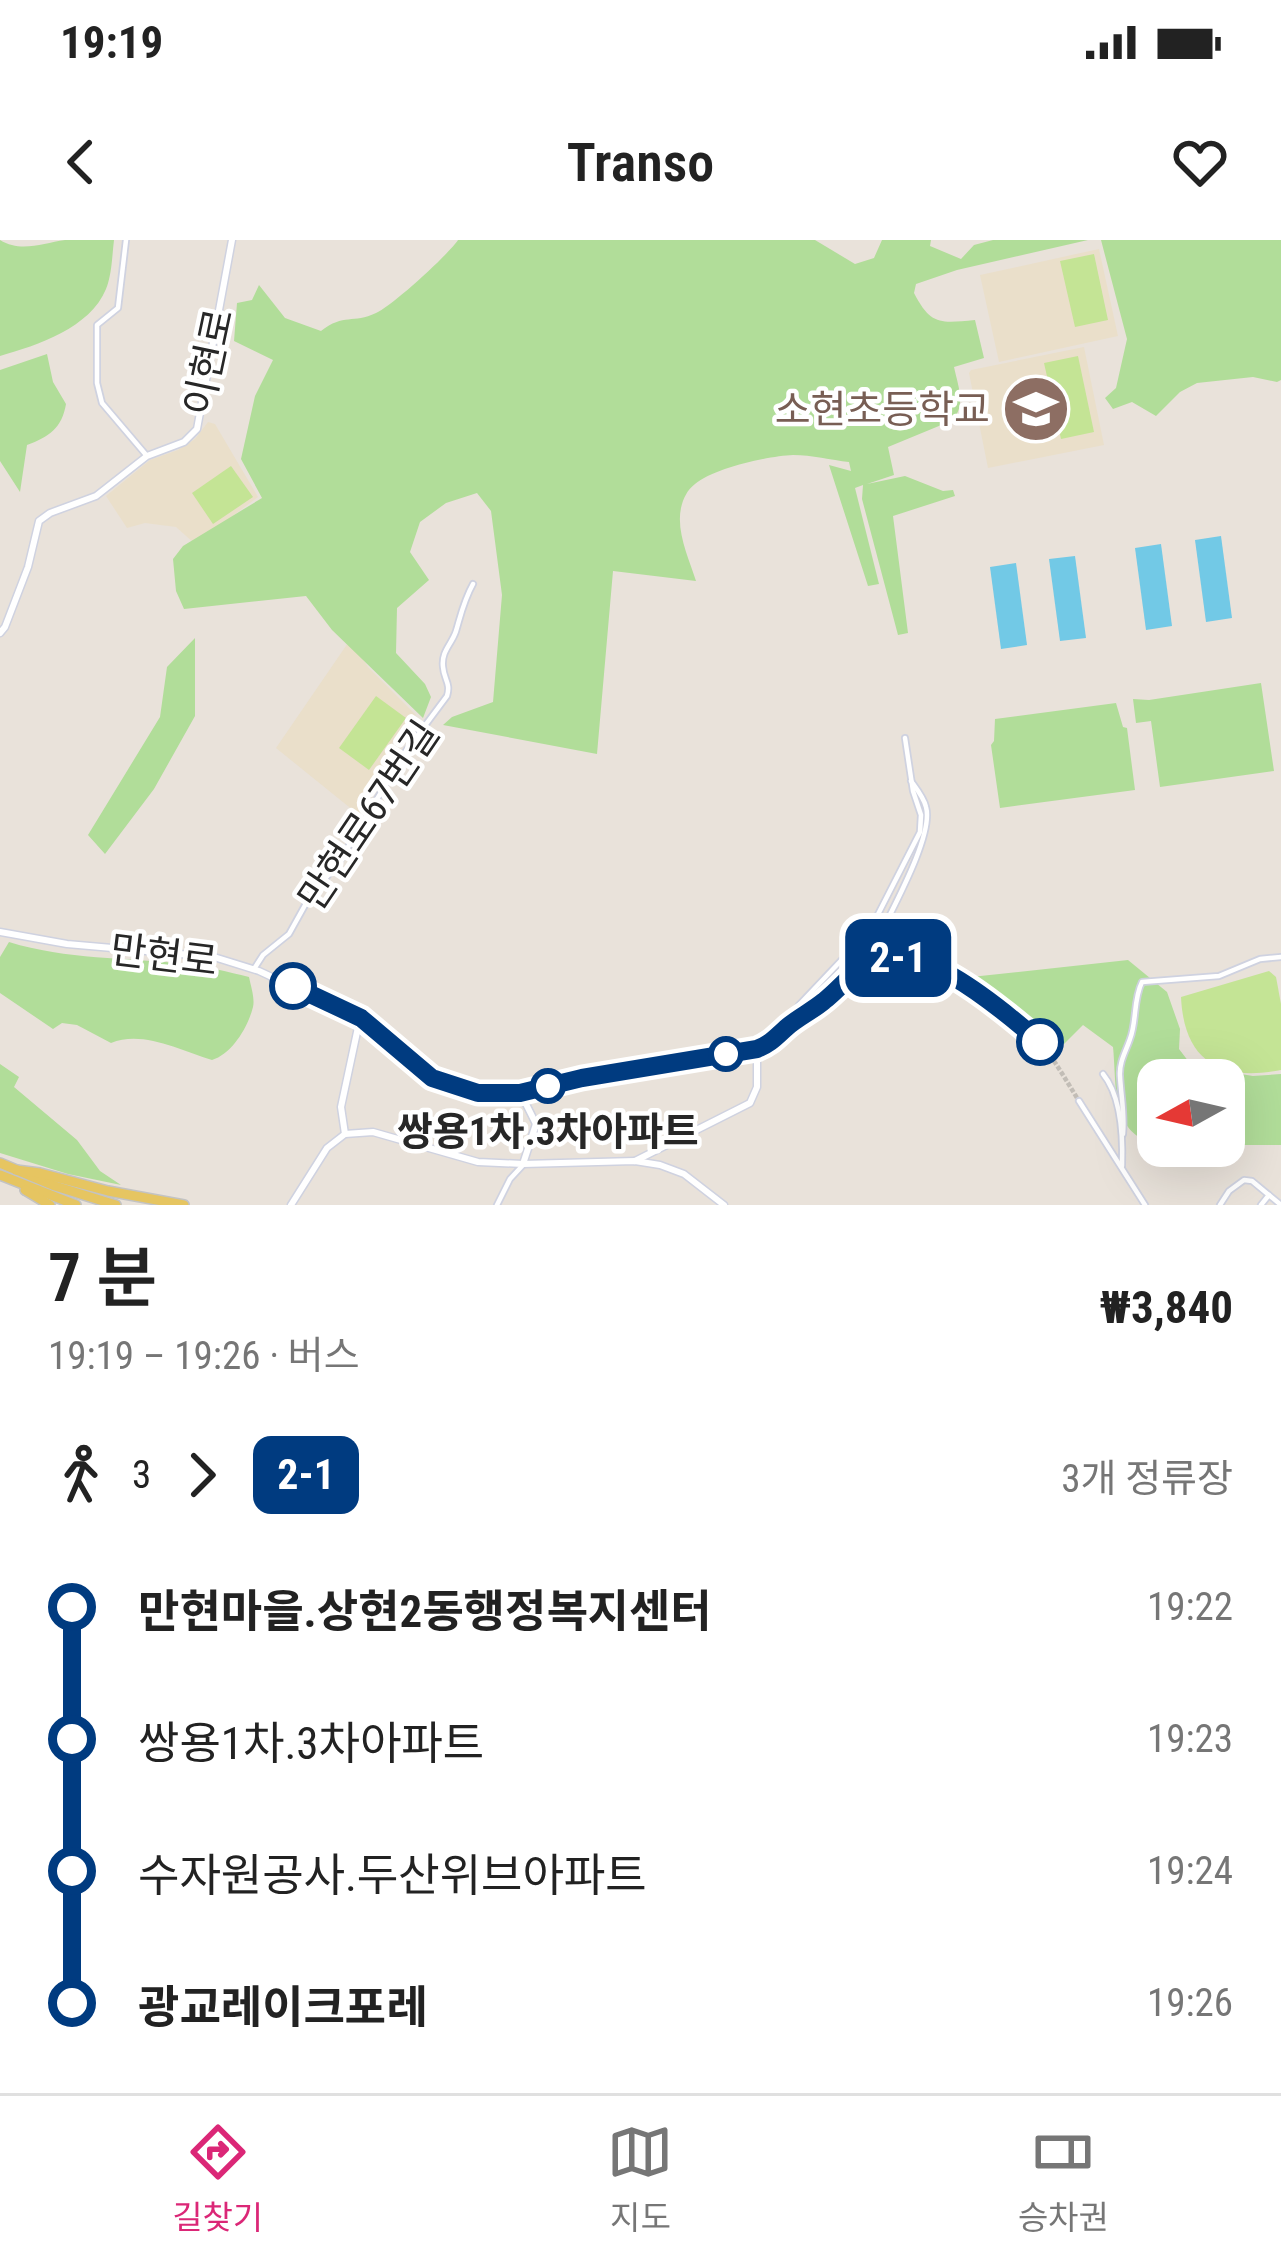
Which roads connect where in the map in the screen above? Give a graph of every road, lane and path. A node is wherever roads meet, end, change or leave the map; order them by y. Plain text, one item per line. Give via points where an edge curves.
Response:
1 (125, 240) edge
2 (232, 240) edge
3 (147, 456) junction
4 (473, 584) dead end
5 (0, 633) edge
6 (905, 737) dead end
7 (911, 781) junction
8 (0, 932) edge
9 (1281, 957) edge
10 (254, 969) junction
11 (361, 1018) junction
12 (786, 1028) junction
13 (757, 1049) junction
14 (1103, 1074) dead end
15 (520, 1093) junction
16 (1079, 1101) tunnel mouth
17 (345, 1134) junction
18 (1124, 1134) junction
19 (635, 1161) junction
20 (0, 1163) edge
21 (523, 1165) junction
22 (1121, 1167) junction
23 (9, 1175) edge
24 (1268, 1195) junction
25 (50, 1205) edge
26 (76, 1205) edge
27 (116, 1205) edge
28 (184, 1205) edge
29 (291, 1205) edge
30 (497, 1205) edge
31 (724, 1205) edge
32 (1145, 1205) edge
33 (1220, 1205) edge
34 (1261, 1205) edge
35 (1281, 1205) edge

1 - 3 street, 이현로 via 118,308 97,325 97,383 106,410
2 - 3 street, 이현로 via 196,429
3 - 5 street, 이현로 via 96,496 39,520
4 - 10 street, 만현로67번길 via 446,646 447,696 290,934
6 - 7 street
7 - 12 street via 922,823 916,842 870,930
7 - 12 street, 만현로 via 927,819 881,948
8 - 10 street, 만현로 via 214,957
9 - 18 street via 1219,976 1142,982 1119,1073
10 - 11 street, 만현로
11 - 15 street, 만현로 via 432,1078 478,1093
11 - 17 street via 341,1107
12 - 13 street, 만현로
13 - 15 street, 만현로
13 - 19 street via 750,1103
14 - 18 street
15 - 21 street via 536,1124
16 - 22 street
17 - 21 street via 373,1132 478,1162
17 - 29 street
18 - 22 street
19 - 21 street
19 - 31 street via 684,1174
20 - 23 main road
21 - 30 street
22 - 32 street
23 - 25 main road
23 - 26 main road
23 - 27 main road
23 - 28 main road
24 - 33 street via 1244,1180
24 - 34 street
24 - 35 street

